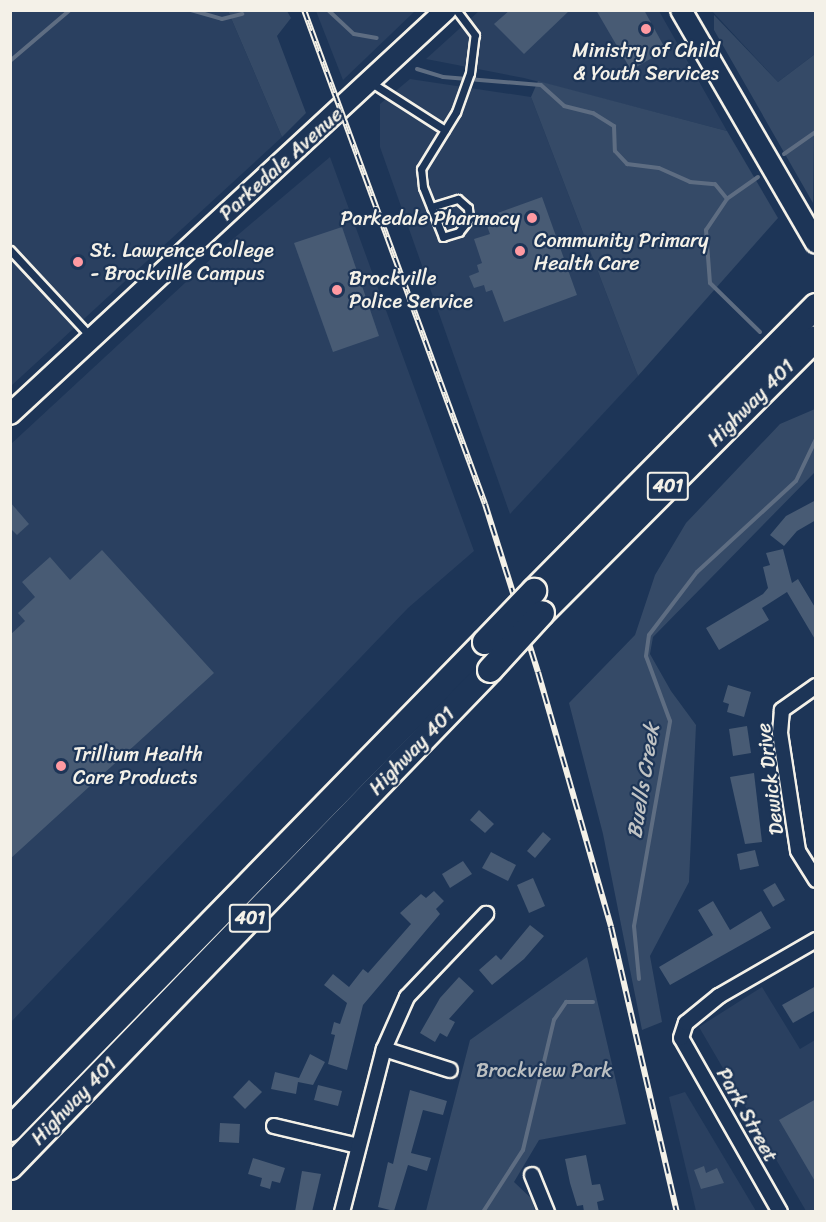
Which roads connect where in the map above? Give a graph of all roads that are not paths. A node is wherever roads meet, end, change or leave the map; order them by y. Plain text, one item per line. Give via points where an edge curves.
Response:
1 (446, 10) edge
2 (456, 10) edge
3 (681, 10) edge
4 (370, 82) junction
5 (445, 130) junction
6 (431, 207) junction
7 (816, 243) edge
8 (10, 250) edge
9 (816, 306) edge
10 (92, 338) junction
11 (816, 338) edge
12 (788, 349) junction
13 (10, 414) edge
14 (538, 602) junction
15 (816, 686) edge
16 (816, 880) edge
17 (486, 914) dead end
18 (816, 940) edge
19 (384, 1049) junction
20 (450, 1070) dead end
21 (274, 1126) dead end
22 (10, 1129) edge
23 (358, 1146) junction
24 (10, 1167) edge
25 (532, 1175) dead end
26 (342, 1212) edge
27 (547, 1212) edge
28 (780, 1212) edge

1 - 4 main road, Parkedale Avenue
2 - 5 lane via 475,35 466,91
3 - 7 main road
4 - 5 lane
4 - 10 main road, Parkedale Avenue
5 - 6 lane via 421,169
6 - 6 lane via 443,237 459,232 469,219 468,208 458,199
8 - 10 lane
9 - 12 highway, Highway 401 / 401
10 - 13 main road, Parkedale Avenue
11 - 12 highway, Highway 401 / 401
12 - 14 highway, Highway 401 / 401 via 691,428
14 - 22 highway, Highway 401 / 401, bridge via 485,642
14 - 24 highway, Highway 401 / 401, bridge via 490,670
15 - 16 street, Dewick Drive via 782,710 780,733 798,851
17 - 19 street via 407,997
18 - 28 street, Park Street via 719,996 686,1023 681,1038
19 - 20 street
19 - 23 street
21 - 23 street
23 - 26 street
25 - 27 street

